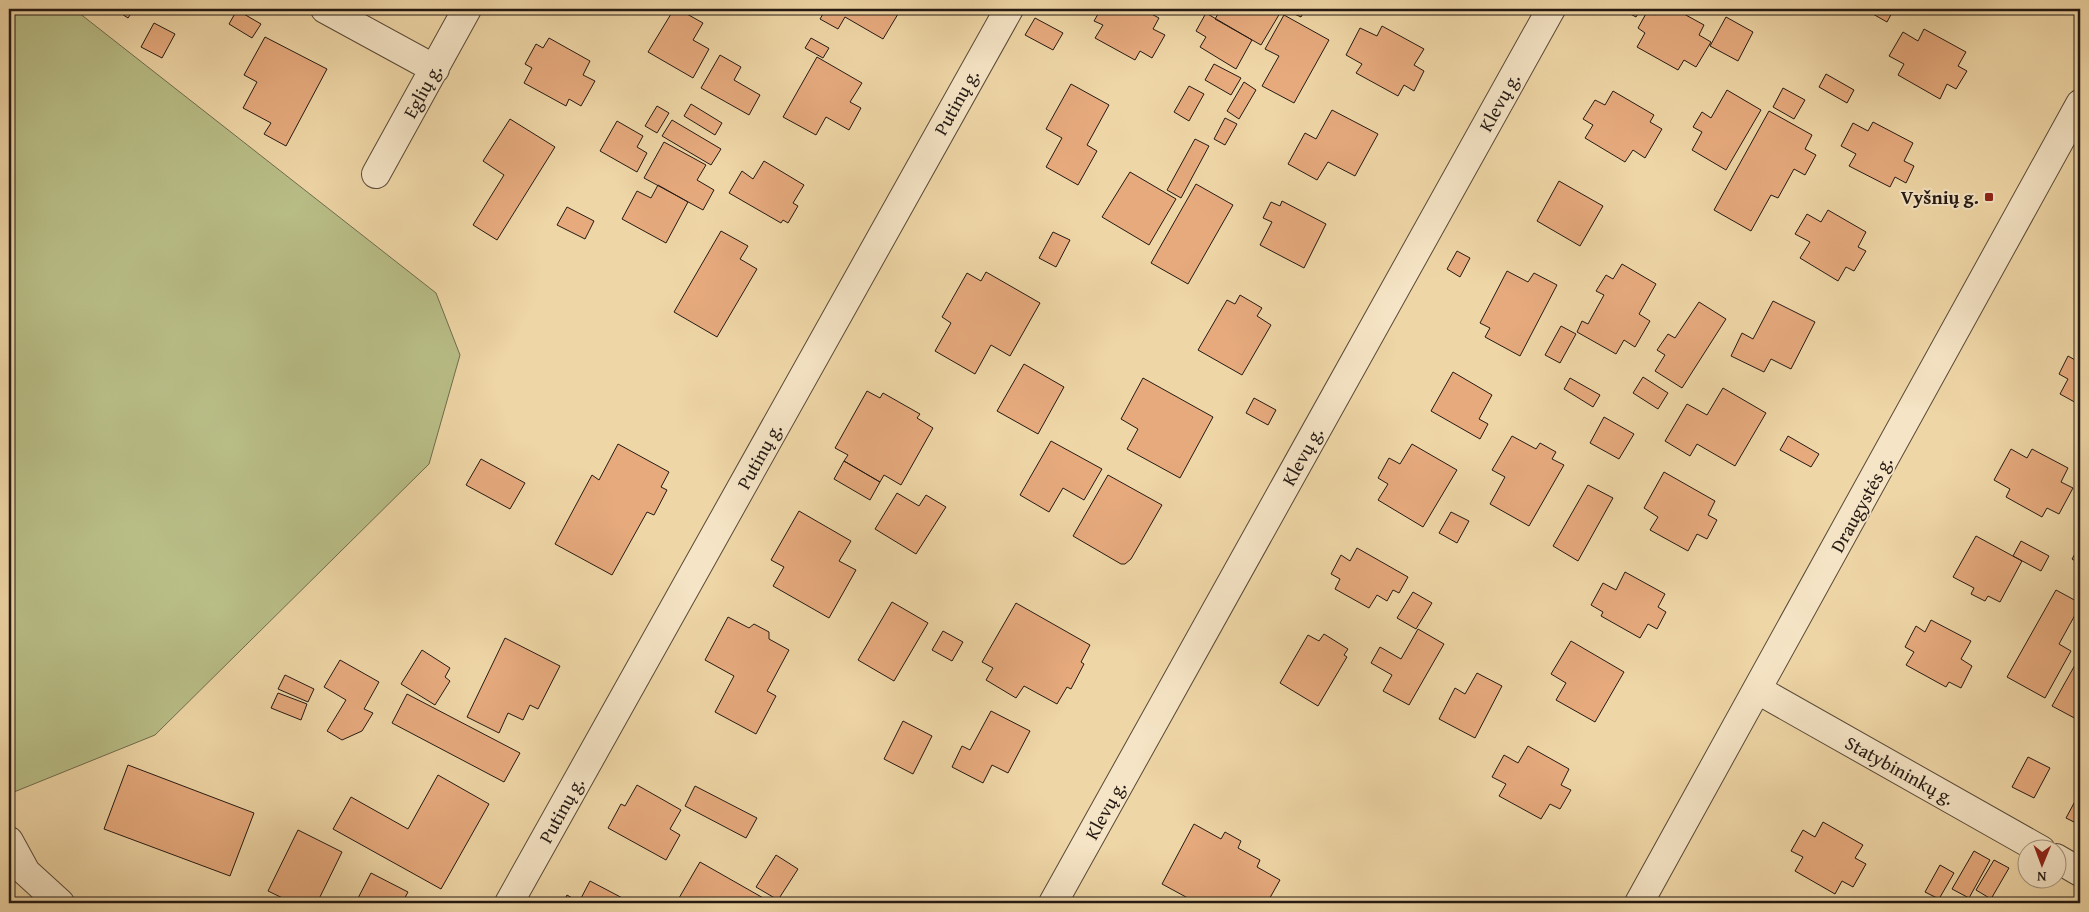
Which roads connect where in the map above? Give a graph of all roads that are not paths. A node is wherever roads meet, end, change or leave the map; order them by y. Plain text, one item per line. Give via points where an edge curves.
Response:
1 (325, 9) edge
2 (467, 9) edge
3 (1009, 9) edge
4 (1551, 9) edge
5 (434, 69) junction
6 (2080, 104) edge
7 (376, 174) dead end
8 (1758, 690) junction
9 (2023, 840) edge
10 (9, 841) edge
11 (2066, 864) edge
12 (2080, 872) edge
13 (60, 903) edge
14 (509, 903) edge
15 (1053, 903) edge
16 (1639, 903) edge

1 - 5 street
2 - 5 street, Eglių g.
3 - 14 street, Putinų g.
4 - 15 street, Klevų g.
5 - 7 street, Eglių g.
6 - 8 street, Draugystės g.
8 - 9 street, Statybininkų g.
8 - 16 street, Draugystės g.
10 - 13 street via 26,872
11 - 12 street

